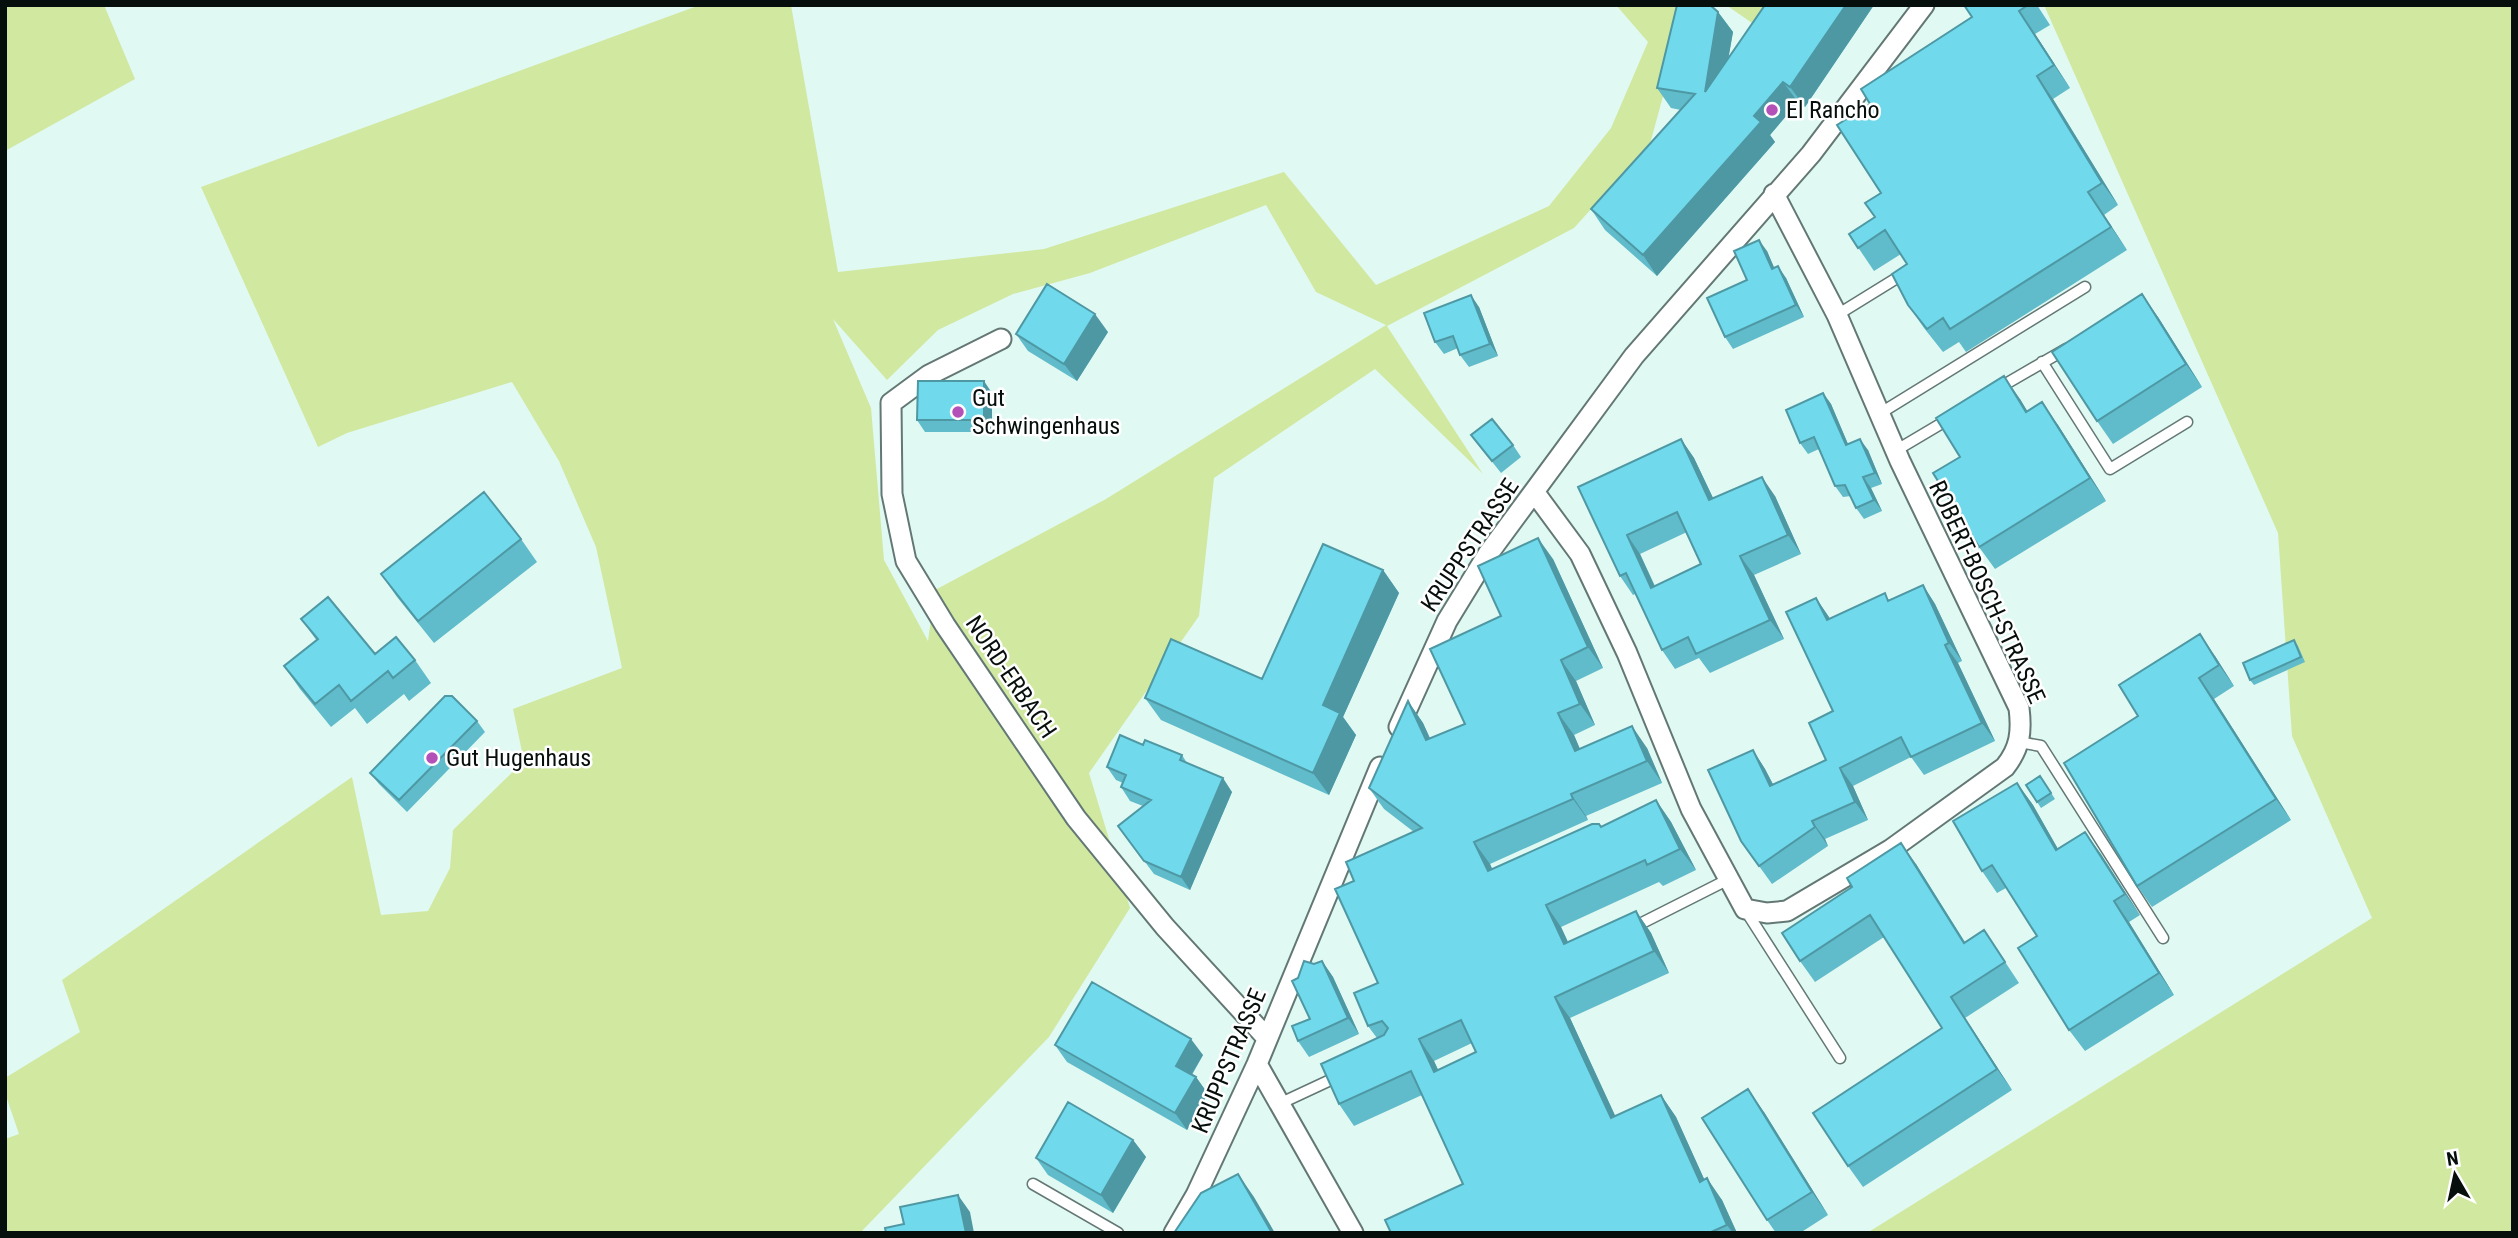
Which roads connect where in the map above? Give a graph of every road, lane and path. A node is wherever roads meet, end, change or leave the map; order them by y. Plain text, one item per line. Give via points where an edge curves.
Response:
1 (1924, 5) edge
2 (1774, 194) junction
3 (1905, 272) edge
4 (2085, 287) dead end
5 (1837, 315) junction
6 (1002, 339) dead end
7 (2078, 342) edge
8 (2042, 362) junction
9 (1989, 394) edge
10 (1879, 414) junction
11 (1956, 415) edge
12 (2187, 422) dead end
13 (1895, 451) junction
14 (1535, 493) junction
15 (2019, 742) junction
16 (1729, 879) junction
17 (1745, 909) junction
18 (1623, 932) edge
19 (2163, 938) dead end
20 (1266, 1037) junction
21 (1840, 1058) dead end
22 (1257, 1064) junction
23 (1349, 1071) edge
24 (1279, 1104) junction
25 (1033, 1184) dead end
26 (1118, 1233) edge
27 (1174, 1233) edge
28 (1353, 1233) edge

1 - 2 street, KRUPPSTRASSE via 1872,77
2 - 5 street, ROBERT-BOSCH-STRASSE
2 - 14 street, KRUPPSTRASSE via 1634,356
3 - 5 lane
4 - 10 lane
5 - 10 street, ROBERT-BOSCH-STRASSE
6 - 20 street, NORD-ERBACH via 929,374 891,403 892,494 906,561 1076,818 1165,927
7 - 8 lane
8 - 9 lane
8 - 12 lane via 2110,469
10 - 13 street, ROBERT-BOSCH-STRASSE
11 - 13 lane
13 - 15 street, ROBERT-BOSCH-STRASSE via 2019,708
14 - 16 street via 1580,554 1691,808
14 - 20 street, KRUPPSTRASSE via 1481,564 1447,621 1356,820
15 - 17 street, ROBERT-BOSCH-STRASSE via 2005,767 1891,850 1787,911
15 - 19 lane via 2041,746
16 - 17 street
16 - 18 lane
17 - 21 lane
20 - 22 street, KRUPPSTRASSE
22 - 24 street
22 - 27 street, KRUPPSTRASSE
23 - 24 lane
24 - 28 street
25 - 26 lane

